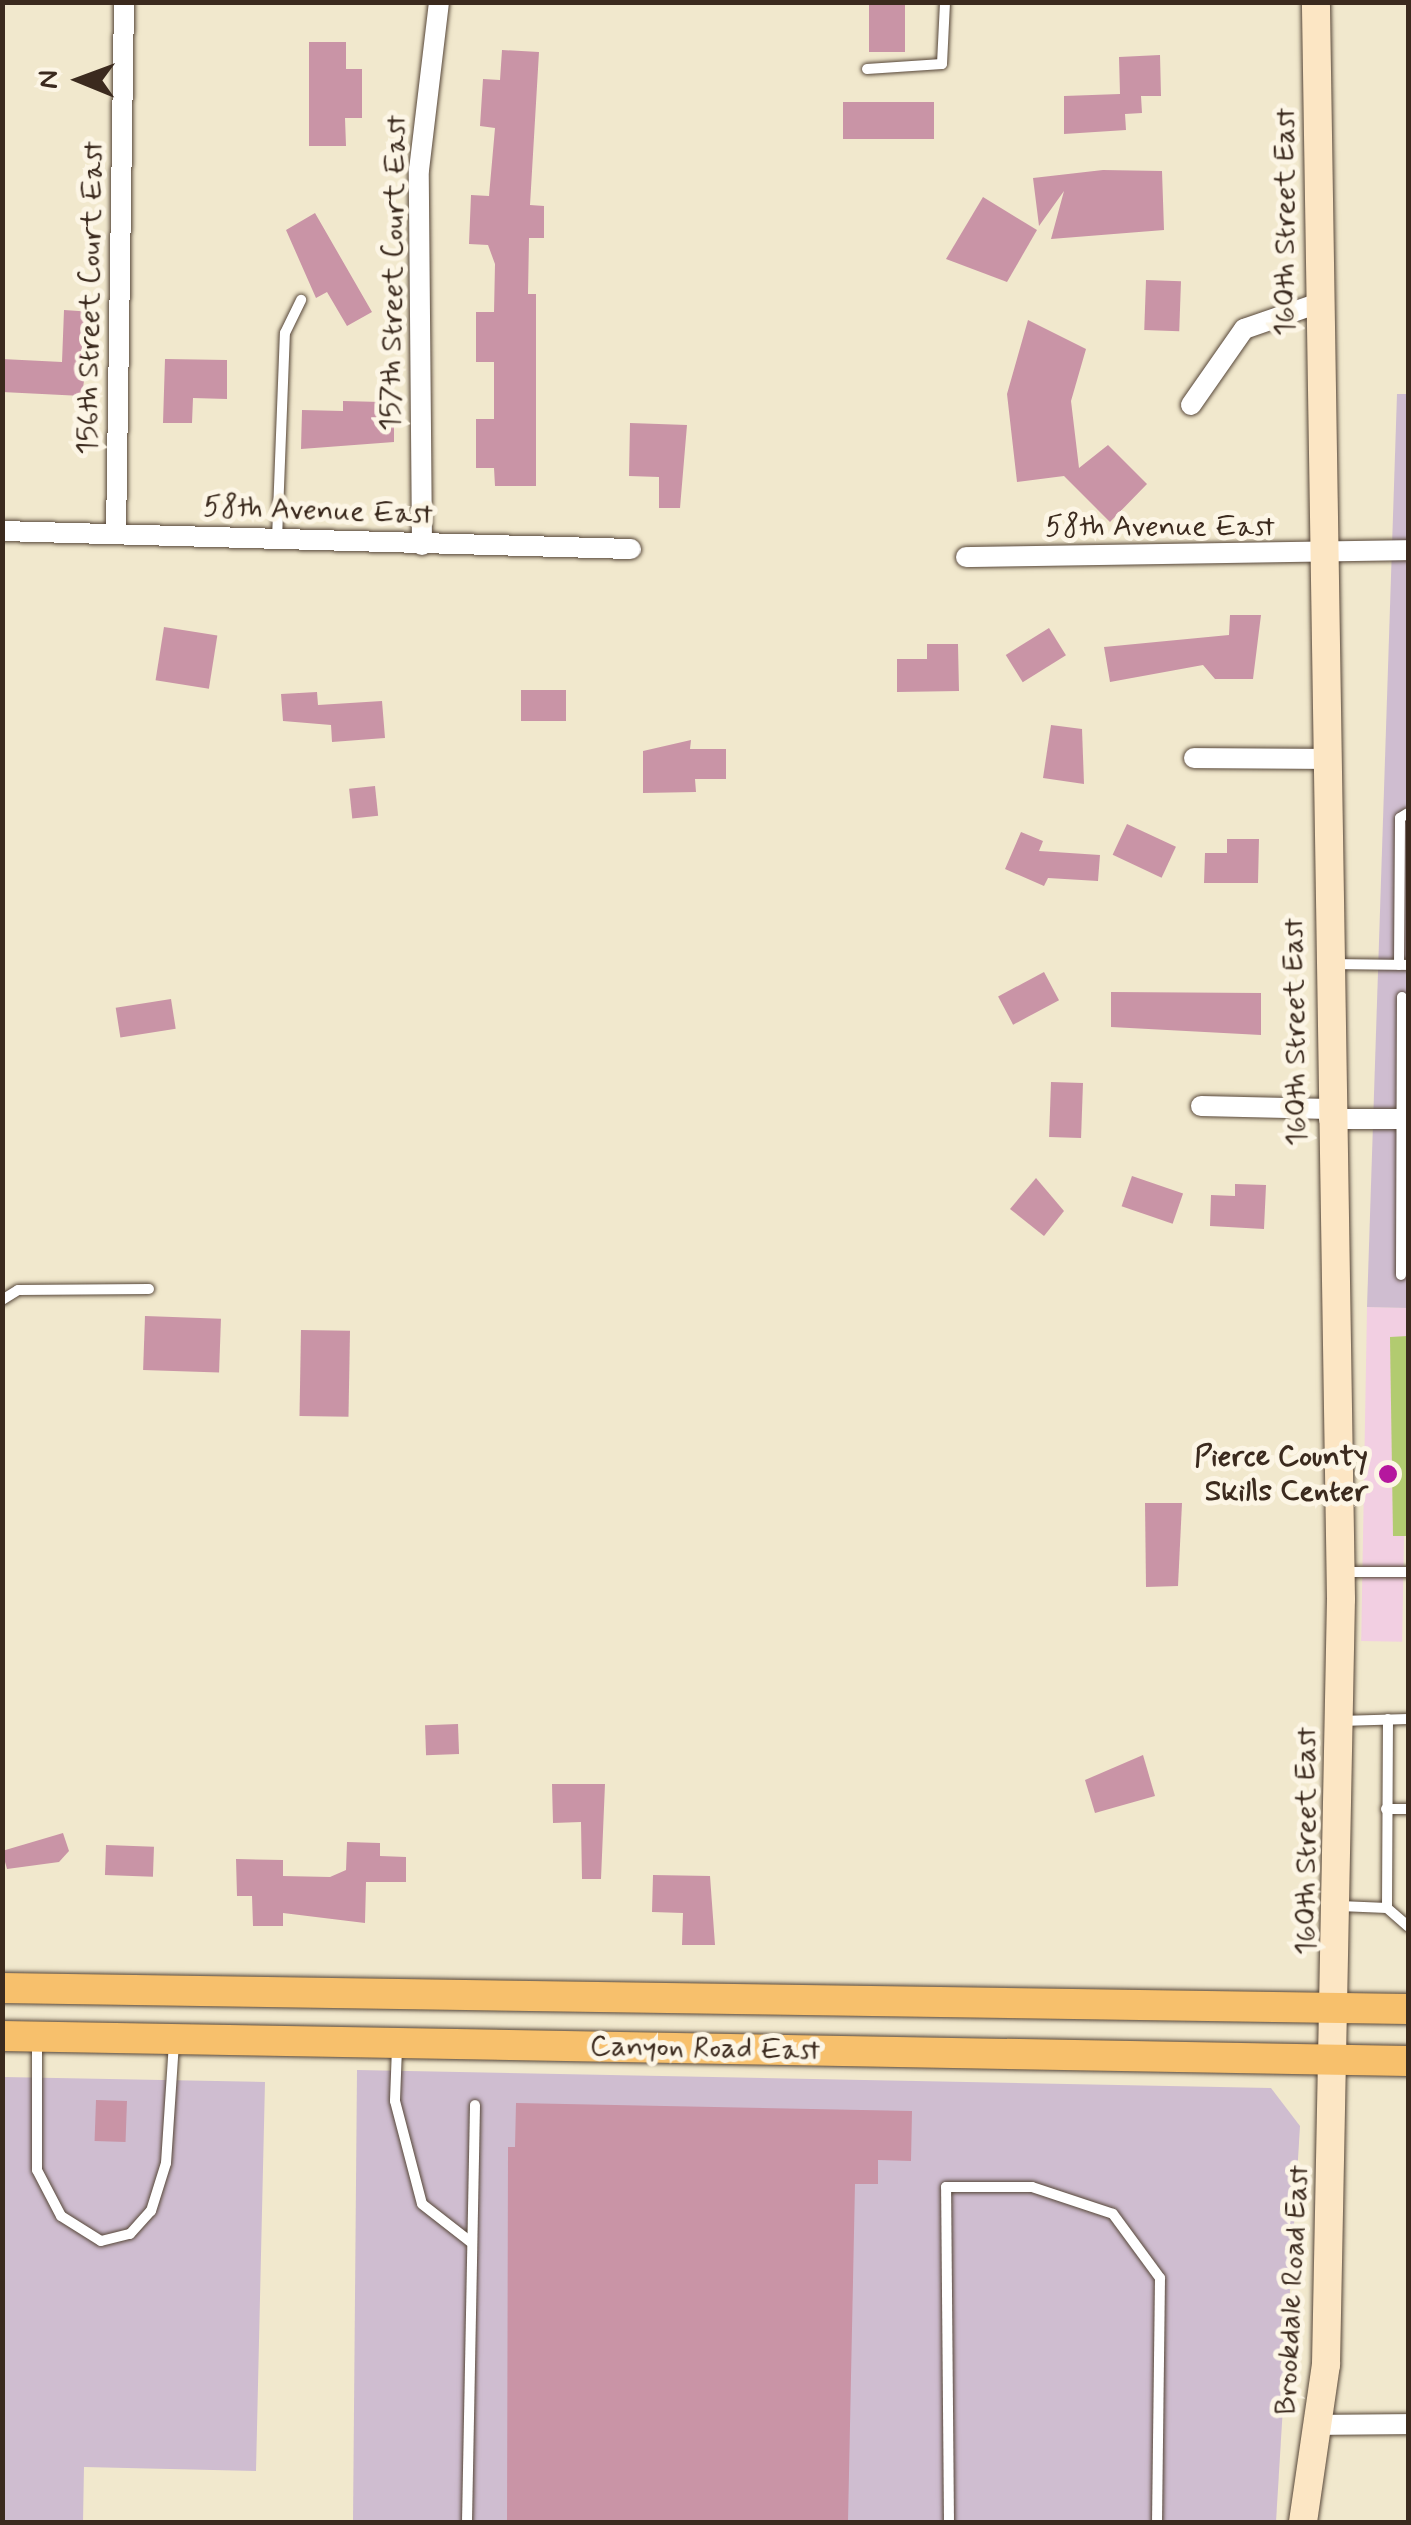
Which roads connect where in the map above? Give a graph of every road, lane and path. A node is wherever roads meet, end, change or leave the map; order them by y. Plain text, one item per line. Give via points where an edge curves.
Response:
1 (124, 2) edge
2 (439, 2) edge
3 (945, 2) edge
4 (1316, 2) edge
5 (867, 69) dead end
6 (301, 300) dead end
7 (1319, 303) junction
8 (1191, 405) dead end
9 (2, 531) edge
10 (116, 534) junction
11 (277, 540) junction
12 (422, 545) junction
13 (1319, 546) junction
14 (631, 549) dead end
15 (1408, 550) edge
16 (966, 557) dead end
17 (1194, 758) dead end
18 (1324, 759) junction
19 (1408, 813) edge
20 (1327, 964) junction
21 (1404, 965) edge
22 (1402, 997) dead end
23 (1201, 1106) dead end
24 (1329, 1114) junction
25 (1405, 1119) edge
26 (1401, 1275) dead end
27 (148, 1289) dead end
28 (2, 1300) edge
29 (1342, 1572) junction
30 (1408, 1572) edge
31 (1388, 1719) junction
32 (1408, 1719) edge
33 (1340, 1721) junction
34 (1386, 1809) junction
35 (1408, 1809) edge
36 (1340, 1906) junction
37 (1386, 1908) junction
38 (1408, 1926) edge
39 (2, 1988) edge
40 (1338, 2008) junction
41 (1408, 2009) edge
42 (2, 2036) edge
43 (36, 2037) junction
44 (175, 2039) junction
45 (398, 2044) junction
46 (1337, 2060) junction
47 (1408, 2061) edge
48 (474, 2105) dead end
49 (472, 2243) junction
50 (1319, 2424) junction
51 (1408, 2424) edge
52 (467, 2522) edge
53 (948, 2522) edge
54 (1157, 2522) edge
55 (1302, 2522) edge

1 - 10 street, 156th Street Court East
2 - 12 street, 157th Street Court East via 419,170
3 - 5 lane via 942,64
4 - 7 main road, 160th Street East
6 - 11 lane via 285,333
7 - 8 street via 1244,329
7 - 13 main road, 160th Street East
9 - 10 street, 58th Avenue East
10 - 11 street, 58th Avenue East
11 - 12 street, 58th Avenue East
12 - 14 street, 58th Avenue East
13 - 15 street, 58th Avenue East
13 - 16 street, 58th Avenue East via 1300,558
13 - 18 main road, 160th Street East
17 - 18 street
18 - 20 main road, 160th Street East
19 - 21 lane via 1400,818
20 - 21 lane
20 - 24 main road, 160th Street East
22 - 25 lane
23 - 24 street
24 - 25 street
24 - 29 main road, 160th Street East
25 - 26 lane
27 - 28 lane via 18,1290
29 - 30 lane
29 - 33 main road, 160th Street East
31 - 32 lane
31 - 33 lane
31 - 34 lane
33 - 36 main road, 160th Street East
34 - 35 lane
34 - 37 lane
36 - 37 lane
36 - 40 main road, 160th Street East
37 - 38 lane
39 - 40 main road, Canyon Road East
40 - 41 main road, Canyon Road East
40 - 46 main road, 160th Street East
42 - 43 main road, Canyon Road East
43 - 44 main road, Canyon Road East
43 - 44 lane via 37,2170 61,2216 101,2241 130,2234 150,2211 166,2163
44 - 45 main road, Canyon Road East
45 - 46 main road, Canyon Road East
45 - 49 lane via 395,2101 422,2204
46 - 47 main road, Canyon Road East
46 - 50 main road, Brookdale Road East
48 - 49 lane
49 - 52 lane
50 - 51 street
50 - 55 main road, Brookdale Road East
53 - 54 lane via 946,2187 1032,2186 1114,2214 1160,2278

